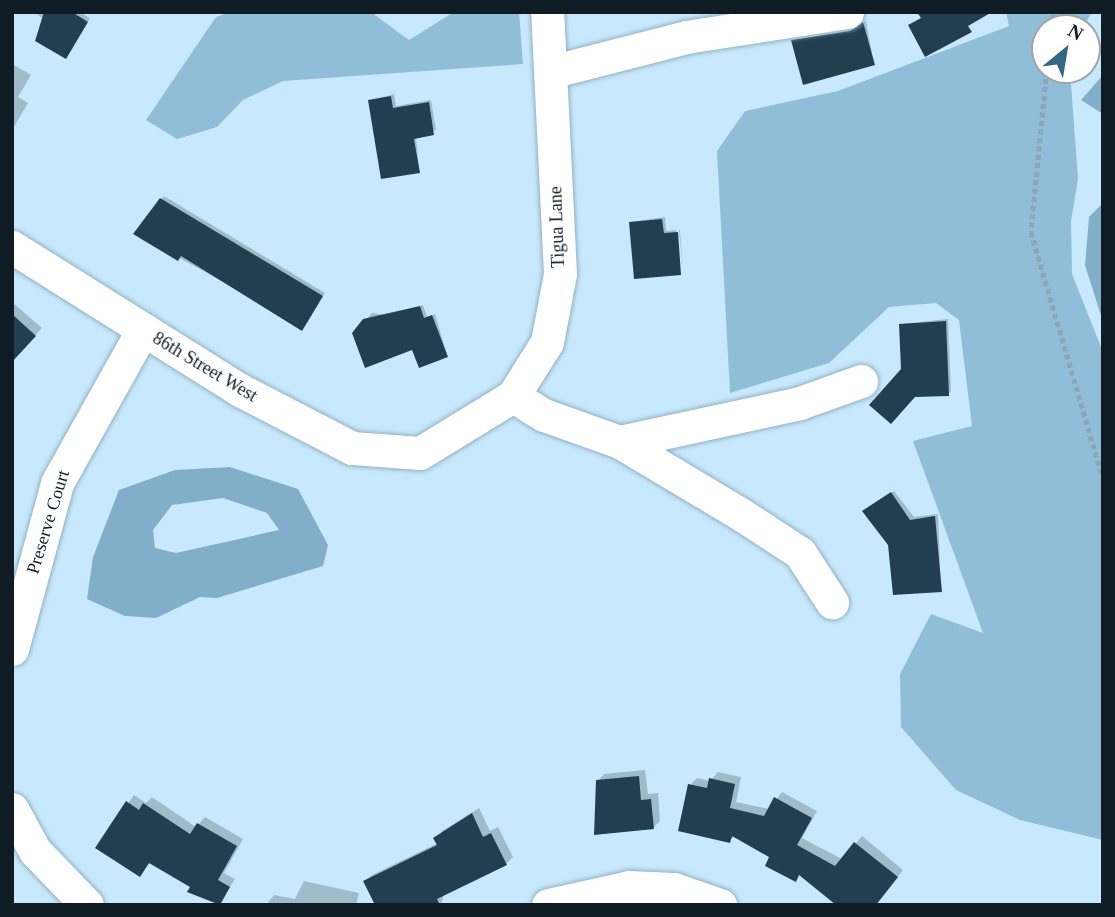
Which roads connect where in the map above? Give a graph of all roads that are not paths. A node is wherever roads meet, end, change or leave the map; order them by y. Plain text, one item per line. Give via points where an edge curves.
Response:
1 (547, 12) edge
2 (846, 12) edge
3 (550, 72) junction
4 (12, 247) edge
5 (143, 329) junction
6 (861, 381) dead end
7 (513, 396) junction
8 (620, 442) junction
9 (411, 452) joint
10 (832, 602) dead end
11 (12, 649) edge
12 (12, 809) edge
13 (87, 905) edge
14 (548, 905) edge
15 (720, 905) edge

1 - 3 street, Tigua Lane
2 - 3 street via 686,37
3 - 7 street, Tigua Lane via 560,274 547,342
4 - 5 street, 86th Street West
5 - 9 street, 86th Street West via 352,448
5 - 11 street, Preserve Court via 57,483
6 - 8 street via 800,403
7 - 8 street via 544,415
7 - 9 street, Tigua Lane via 456,436
8 - 10 street via 800,553
12 - 13 street via 35,851
14 - 15 street via 629,887 674,889

